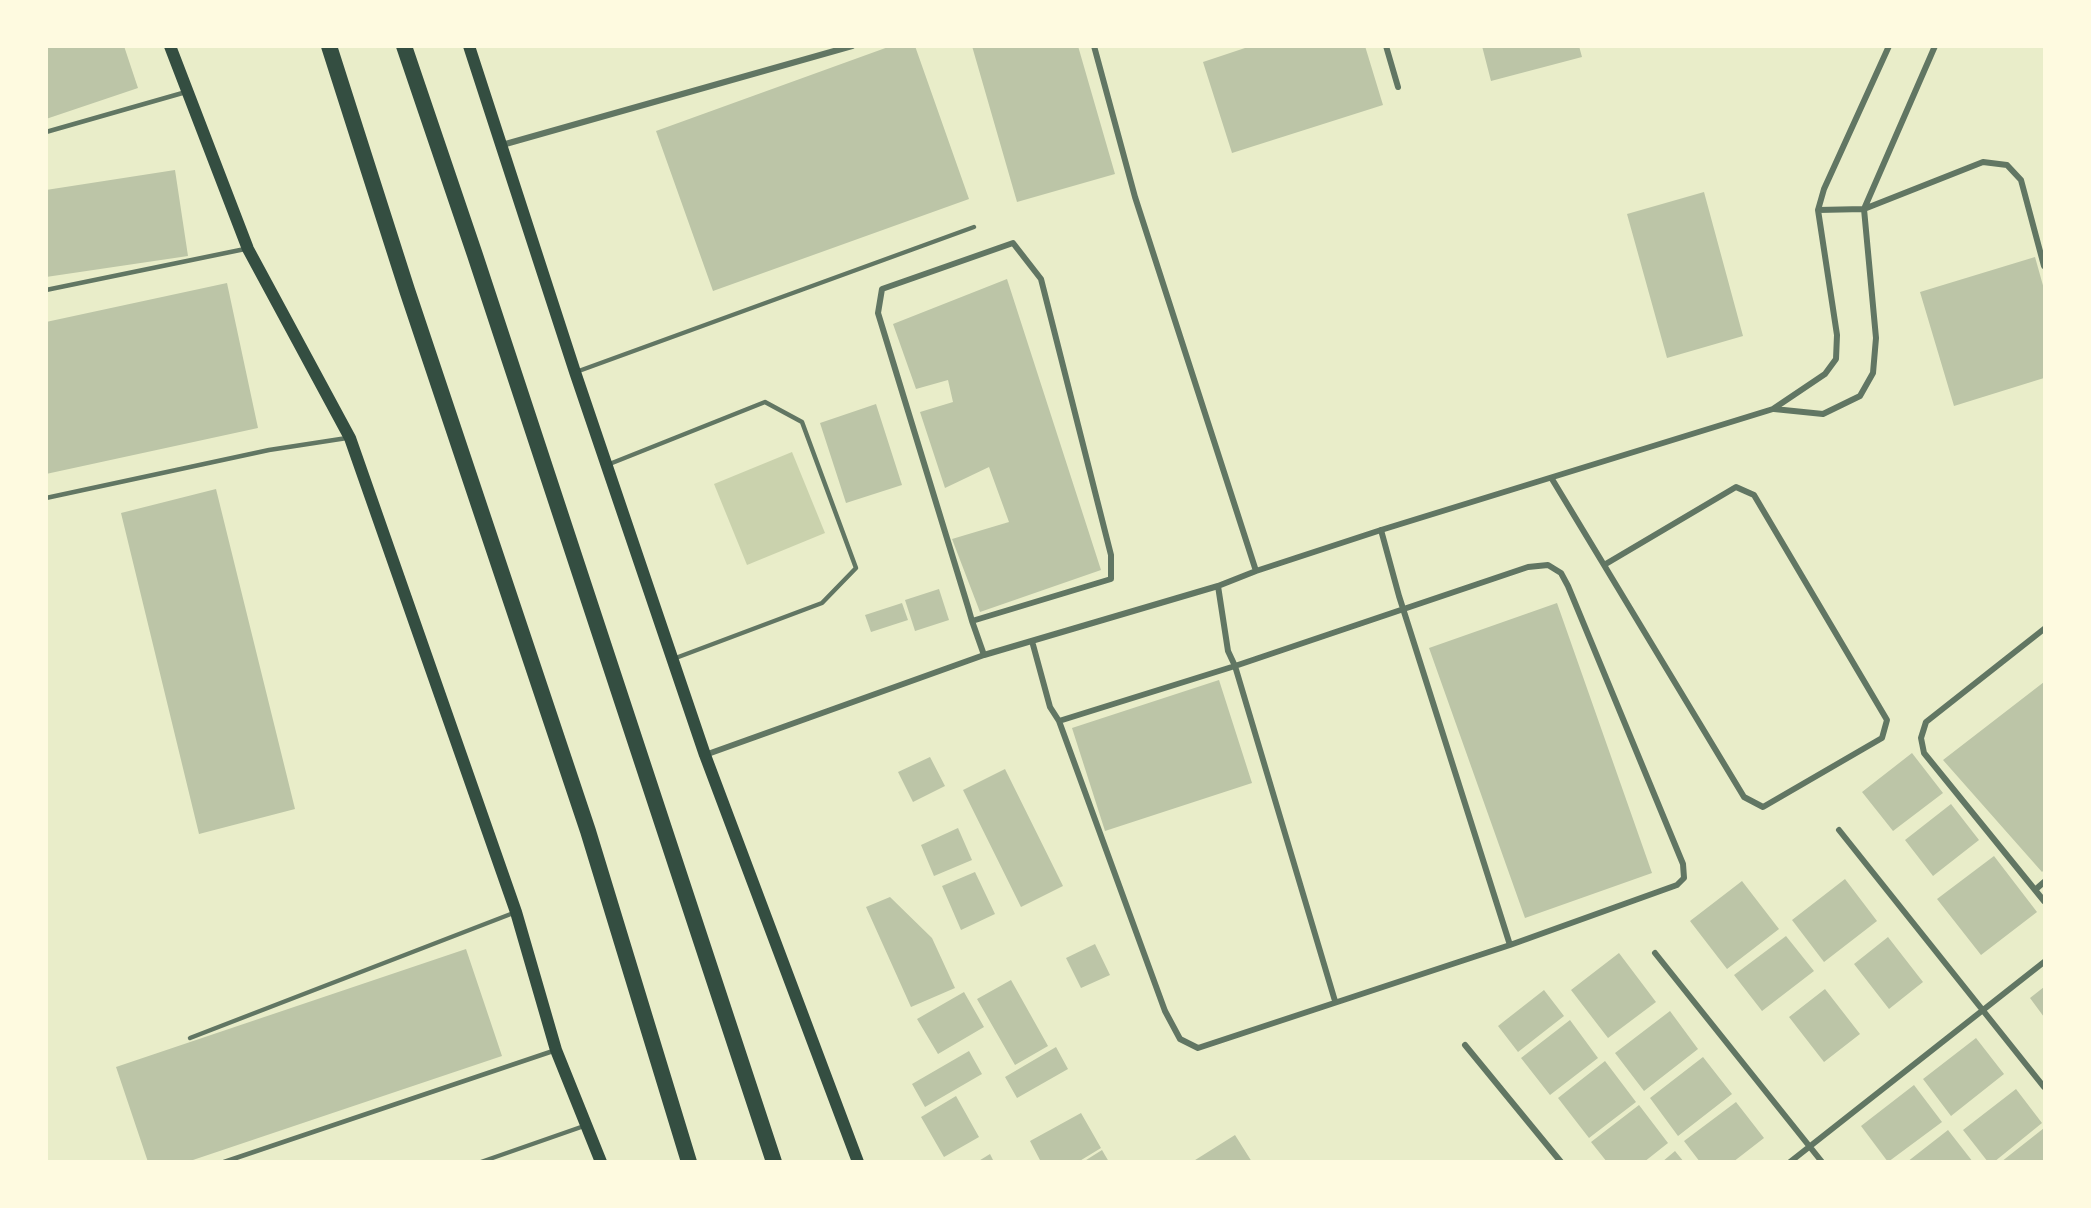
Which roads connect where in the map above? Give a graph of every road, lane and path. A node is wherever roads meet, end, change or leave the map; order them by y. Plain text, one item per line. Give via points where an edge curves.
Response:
1 (170, 46) edge
2 (329, 46) edge
3 (404, 46) edge
4 (469, 46) edge
5 (852, 46) edge
6 (1094, 46) edge
7 (1386, 46) edge
8 (1888, 46) edge
9 (1935, 46) edge
10 (1398, 87) dead end
11 (189, 92) junction
12 (46, 132) edge
13 (502, 145) junction
14 (1864, 209) junction
15 (1818, 210) junction
16 (974, 227) dead end
17 (248, 249) junction
18 (2044, 266) edge
19 (46, 290) edge
20 (575, 372) junction
21 (1773, 409) junction
22 (350, 438) junction
23 (607, 465) junction
24 (1552, 479) junction
25 (46, 498) edge
26 (1381, 530) junction
27 (1604, 565) junction
28 (1256, 571) junction
29 (1218, 586) junction
30 (1404, 610) junction
31 (972, 621) junction
32 (2044, 629) edge
33 (1032, 641) junction
34 (984, 655) junction
35 (672, 659) junction
36 (1235, 666) junction
37 (1059, 721) junction
38 (705, 755) junction
39 (1839, 830) dead end
40 (2044, 882) edge
41 (2036, 890) junction
42 (2044, 901) edge
43 (516, 912) junction
44 (1510, 945) junction
45 (1655, 953) dead end
46 (2044, 962) edge
47 (1335, 1001) junction
48 (1983, 1012) junction
49 (190, 1038) dead end
50 (1465, 1046) dead end
51 (556, 1050) junction
52 (2044, 1087) edge
53 (587, 1125) junction
54 (1810, 1147) junction
55 (224, 1161) edge
56 (480, 1161) edge
57 (601, 1161) edge
58 (689, 1161) edge
59 (774, 1161) edge
60 (858, 1161) edge
61 (1561, 1161) edge
62 (1790, 1161) edge
63 (1822, 1161) edge

1 - 11 main road
2 - 58 highway via 588,831
3 - 59 highway
4 - 13 main road
5 - 13 street
6 - 28 street via 1135,197
7 - 10 street
8 - 15 street
9 - 14 street
11 - 12 lane
11 - 17 main road
13 - 20 main road
14 - 15 street
14 - 18 street via 1983,162 2007,165 2021,180
14 - 21 street via 1876,338 1873,373 1860,396 1823,414
15 - 21 street via 1838,336 1836,359 1825,374
16 - 20 lane
17 - 19 lane
17 - 22 main road
20 - 23 main road
21 - 24 street
22 - 25 lane via 269,450
22 - 43 main road
23 - 35 main road
23 - 35 lane via 765,402 802,422 856,568 822,603
24 - 26 street
24 - 27 street
26 - 28 street
26 - 30 street
27 - 27 street via 1744,797 1763,807 1882,738 1887,720 1754,495 1736,487
28 - 29 street
29 - 33 street
29 - 36 street via 1228,651
30 - 36 street
30 - 44 street
30 - 44 street via 1528,567 1548,565 1561,573 1683,864 1684,878 1677,885
31 - 31 street via 878,313 882,289 1013,243 1041,279 1111,555 1111,579
31 - 34 street
32 - 41 street via 1926,722 1921,738 1924,753
33 - 34 street
33 - 37 street via 1050,707
34 - 38 street
35 - 38 main road
36 - 37 street
36 - 47 street
37 - 47 street via 1165,1011 1180,1039 1198,1048
38 - 60 main road
39 - 48 street
40 - 41 street
41 - 42 street
43 - 49 lane
43 - 51 main road
44 - 47 street
45 - 54 street
46 - 48 street
48 - 52 street
48 - 54 street
50 - 61 street
51 - 53 main road
51 - 55 lane
53 - 56 lane
53 - 57 main road
54 - 62 street
54 - 63 street

